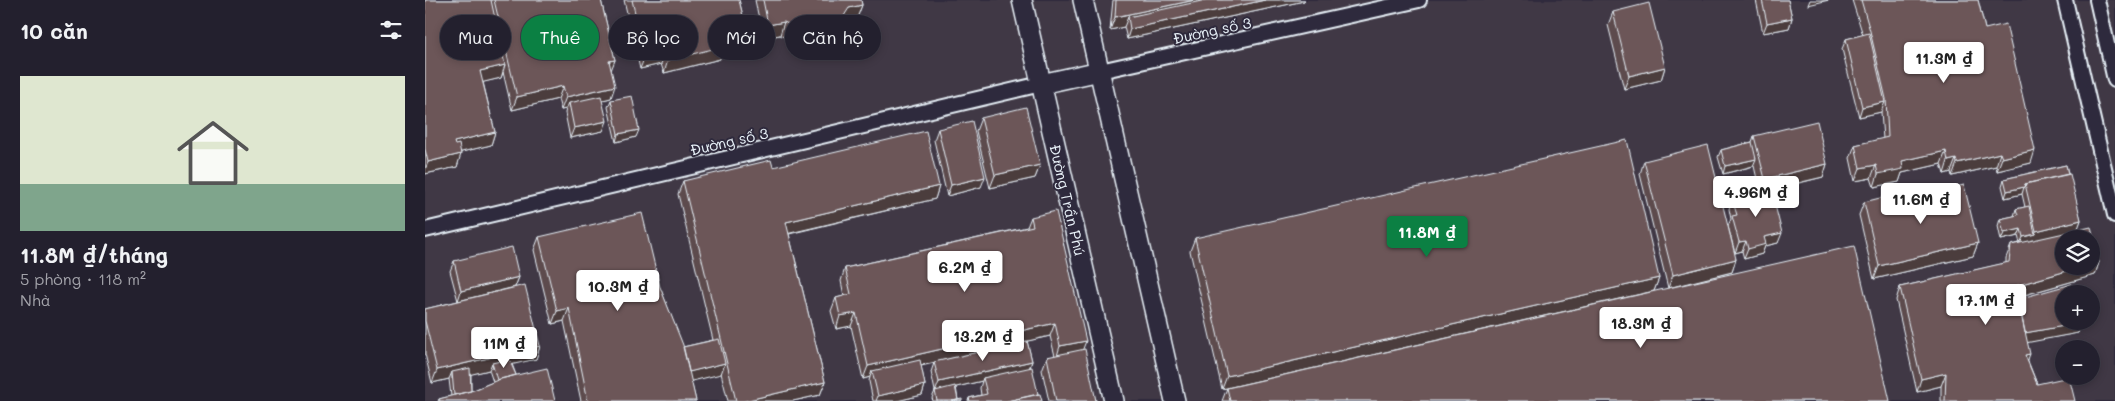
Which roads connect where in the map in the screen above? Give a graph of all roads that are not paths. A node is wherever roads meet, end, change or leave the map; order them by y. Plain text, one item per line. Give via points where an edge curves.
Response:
1 (1022, 0) edge
2 (1083, 0) edge
3 (1419, 0) edge
4 (2065, 0) edge
5 (2097, 0) edge
6 (1099, 71) junction
7 (2115, 80) edge
8 (1041, 84) junction
9 (2115, 215) edge
10 (425, 230) edge
11 (1114, 401) edge
12 (1175, 401) edge

1 - 8 main road, Đường Trần Phú
2 - 6 main road
3 - 6 street, Đường số 3
4 - 9 street
5 - 7 street
6 - 8 main road
6 - 12 main road
8 - 10 street, Đường số 3
8 - 11 main road, Đường Trần Phú

